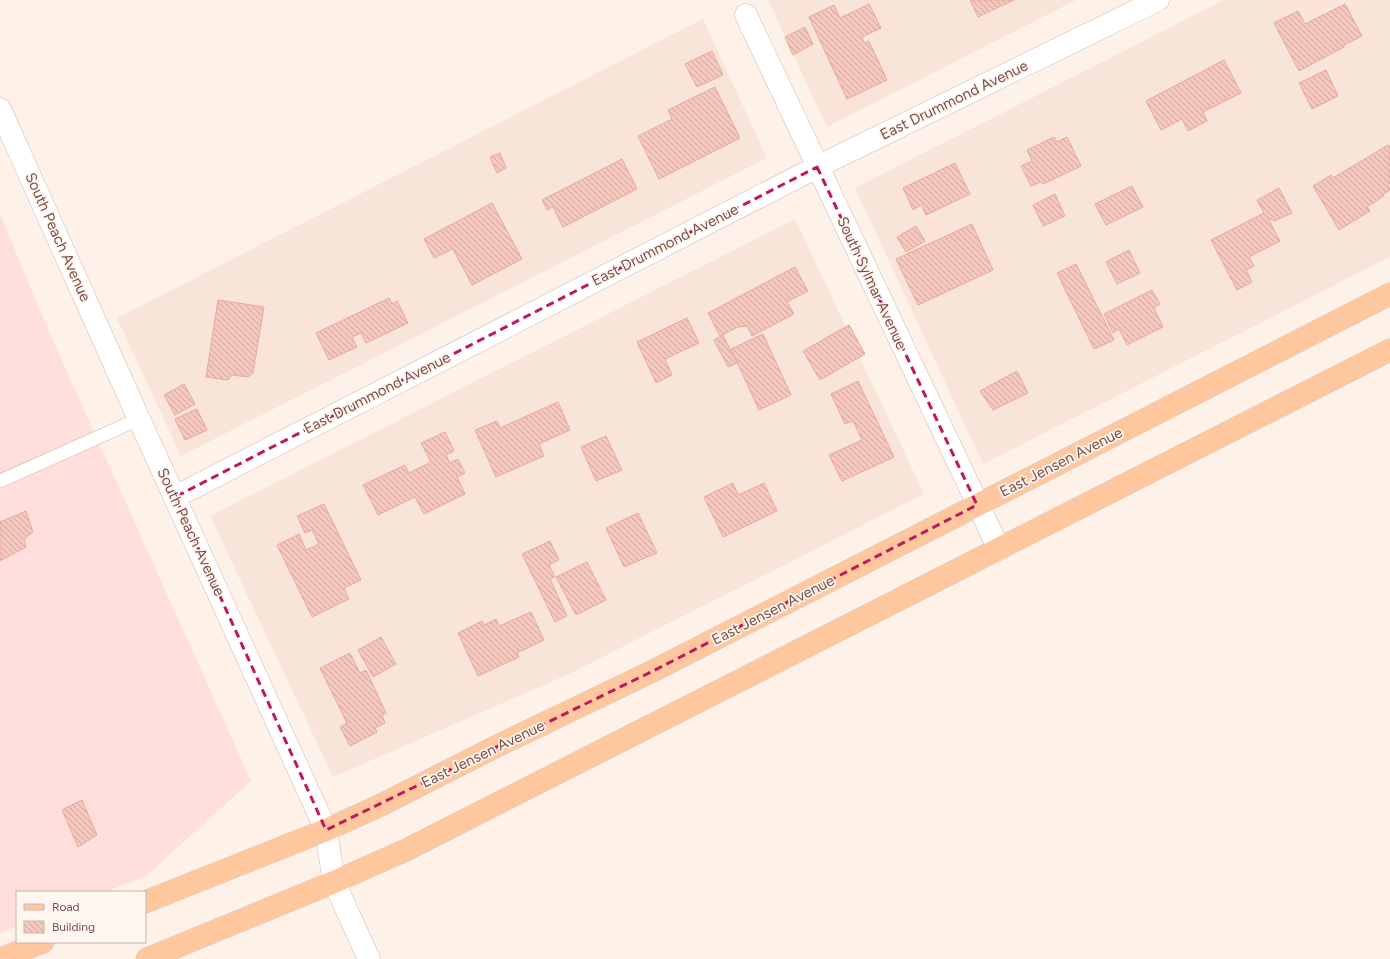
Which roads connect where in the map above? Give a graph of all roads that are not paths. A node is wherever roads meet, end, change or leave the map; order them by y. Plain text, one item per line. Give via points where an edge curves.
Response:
1 (1158, 0) edge
2 (746, 15) dead end
3 (0, 109) edge
4 (817, 167) junction
5 (1390, 294) edge
6 (1390, 350) edge
7 (139, 419) junction
8 (0, 481) edge
9 (175, 497) junction
10 (978, 505) junction
11 (999, 549) junction
12 (326, 830) junction
13 (334, 882) junction
14 (146, 902) edge
15 (40, 943) edge
16 (0, 959) edge
17 (147, 959) edge
18 (370, 959) edge

1 - 4 street, East Drummond Avenue
2 - 4 street, South Sylmar Avenue
3 - 7 street, South Peach Avenue
4 - 9 street, East Drummond Avenue
4 - 10 street, South Sylmar Avenue
5 - 10 main road, East Jensen Avenue
6 - 11 main road
7 - 8 lane
7 - 9 street, South Peach Avenue
9 - 12 street, South Peach Avenue
10 - 11 street, South Sylmar Avenue
10 - 12 main road, East Jensen Avenue via 652,672
11 - 13 main road via 406,850
12 - 13 street, South Peach Avenue
12 - 14 main road, East Jensen Avenue
13 - 17 main road
13 - 18 street, South Peach Avenue
15 - 16 main road

